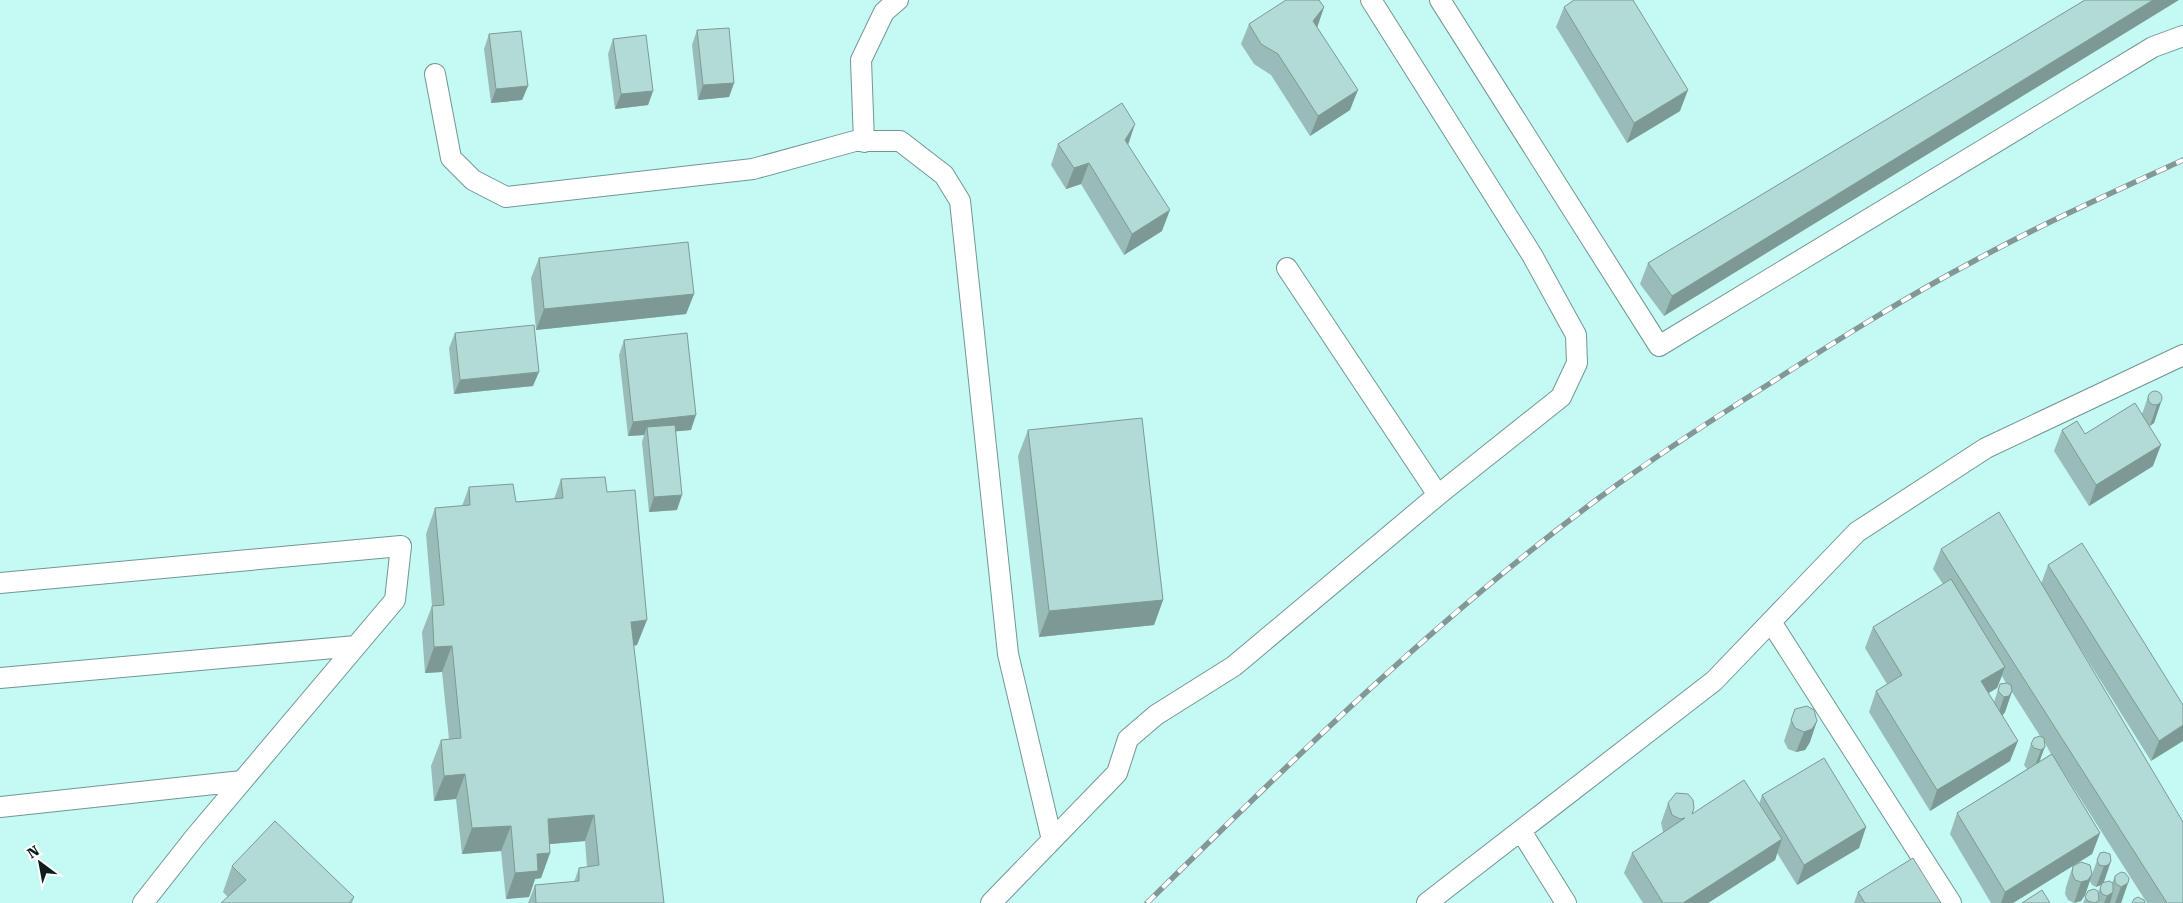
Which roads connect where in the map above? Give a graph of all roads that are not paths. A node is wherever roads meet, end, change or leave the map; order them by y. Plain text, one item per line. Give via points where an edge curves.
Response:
1 (898, 0) edge
2 (1371, 0) edge
3 (1440, 0) edge
4 (2183, 36) edge
5 (435, 74) dead end
6 (864, 142) junction
7 (1287, 268) dead end
8 (2183, 355) edge
9 (1438, 495) junction
10 (0, 582) edge
11 (1771, 622) junction
12 (356, 646) junction
13 (0, 678) edge
14 (242, 781) junction
15 (0, 807) edge
16 (1521, 831) junction
17 (1052, 840) junction
18 (143, 903) edge
19 (991, 903) edge
20 (1427, 903) edge
21 (1566, 903) edge
22 (1951, 903) edge

1 - 6 lane via 884,12 862,60
2 - 9 lane via 1532,255 1576,335 1576,363 1561,398
3 - 4 lane via 1659,346 2153,47
5 - 6 lane via 451,158 473,180 506,197 753,169 855,141
6 - 17 lane via 900,141 944,175 960,201 1008,654
7 - 9 lane
8 - 11 lane via 1986,448 1857,532
9 - 17 lane via 1234,666 1156,714 1128,739 1117,773
10 - 12 lane via 401,546 395,600
11 - 16 lane via 1714,681
11 - 22 lane
12 - 13 lane
12 - 14 lane
14 - 15 lane
14 - 18 lane
16 - 20 lane
16 - 21 lane
17 - 19 lane

